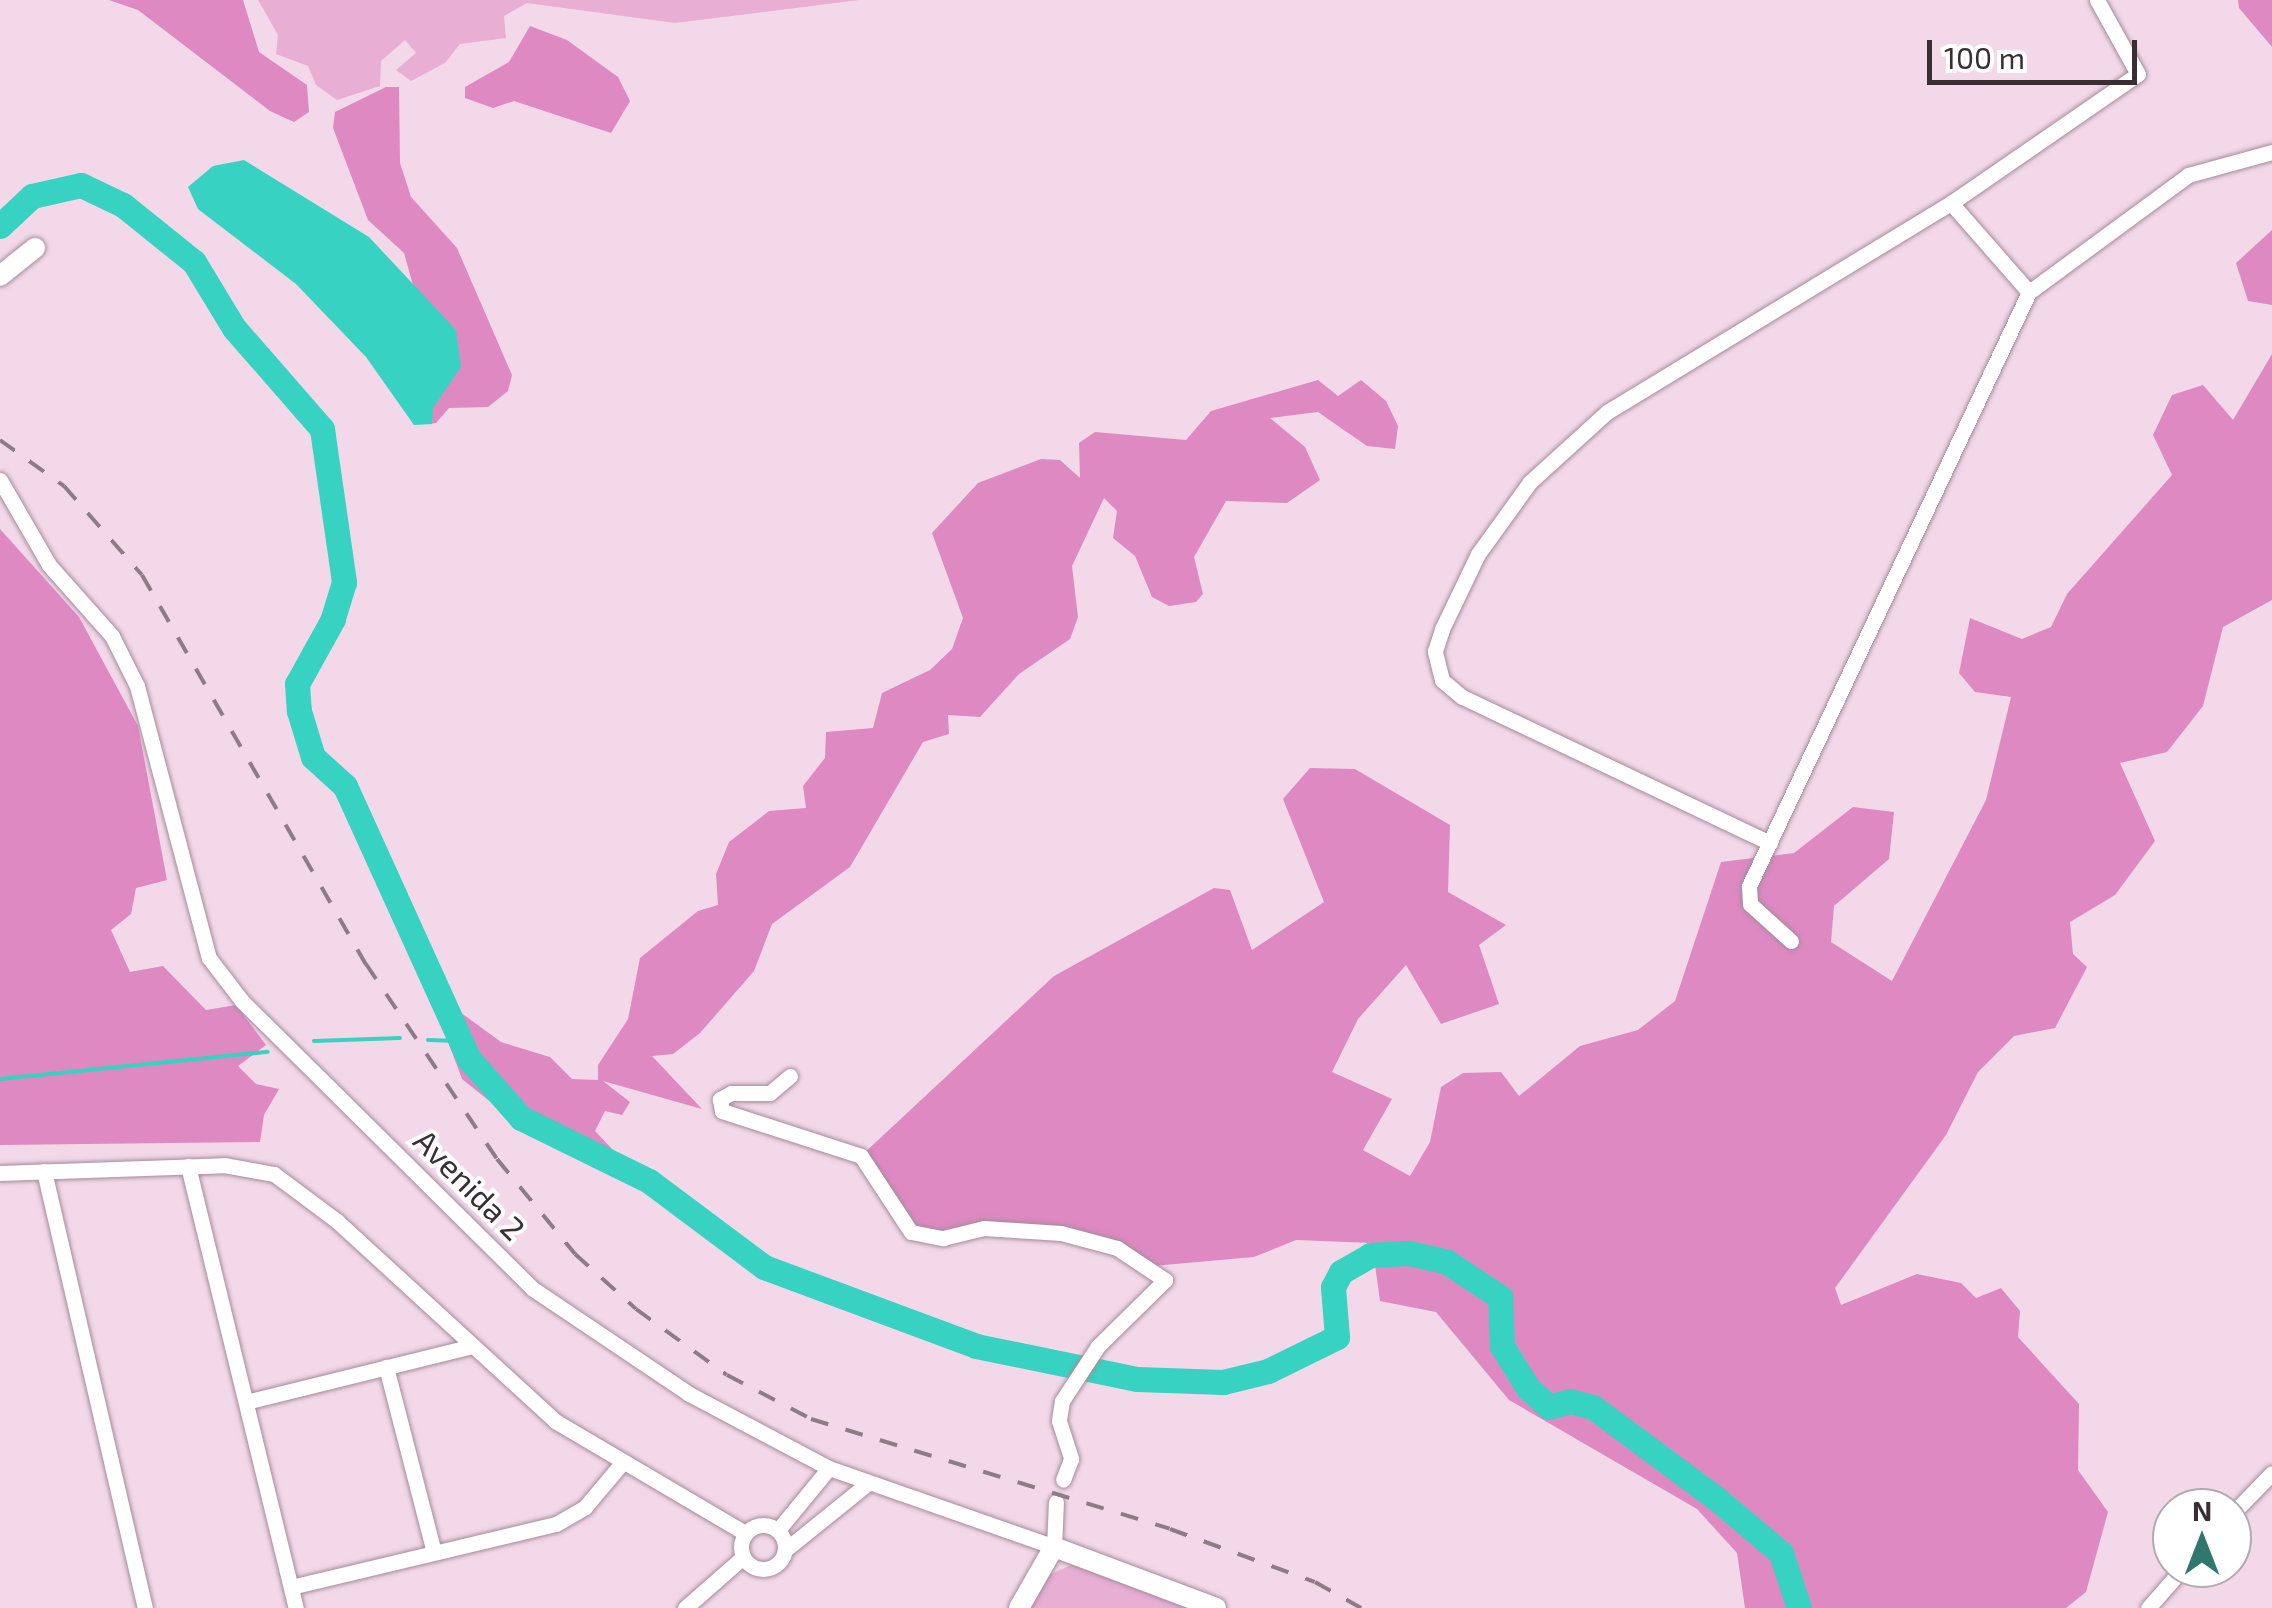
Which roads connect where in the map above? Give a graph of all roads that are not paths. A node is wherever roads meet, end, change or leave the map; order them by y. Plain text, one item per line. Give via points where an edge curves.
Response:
1 (2097, 0) edge
2 (2272, 152) edge
3 (1952, 203) junction
4 (36, 248) dead end
5 (0, 276) edge
6 (2029, 292) junction
7 (0, 480) edge
8 (1770, 843) junction
9 (1791, 941) dead end
10 (790, 1076) dead end
11 (188, 1166) junction
12 (44, 1170) junction
13 (0, 1173) edge
14 (469, 1346) junction
15 (386, 1367) junction
16 (246, 1402) junction
17 (622, 1463) junction
18 (829, 1468) junction
19 (2272, 1473) edge
20 (1063, 1480) dead end
21 (868, 1483) junction
22 (2252, 1494) edge
23 (1056, 1502) dead end
24 (778, 1530) junction
25 (745, 1533) junction
26 (1054, 1547) junction
27 (785, 1550) junction
28 (434, 1552) junction
29 (742, 1558) junction
30 (291, 1586) junction
31 (2166, 1588) edge
32 (145, 1608) edge
33 (296, 1608) edge
34 (684, 1608) edge
35 (1020, 1608) edge
36 (1216, 1608) edge
37 (2148, 1608) edge

1 - 3 street via 2138,74
2 - 6 street via 2188,175
3 - 6 street
3 - 8 street via 1606,412 1558,453 1478,554 1434,651 1442,680 1462,696
4 - 5 street
6 - 8 street
7 - 18 street, Avenida 2 via 49,565 112,636 136,686 196,933 242,1001 533,1289 689,1394
8 - 9 street via 1748,896
10 - 20 street via 770,1093 731,1093 720,1099 722,1111 860,1156 910,1232 944,1238 984,1228 1061,1233 1153,1266 1164,1280 1079,1372 1058,1421 1071,1460
11 - 12 street
11 - 14 street via 274,1174 337,1221
11 - 16 street
12 - 13 street
12 - 32 street
14 - 15 street
14 - 17 street via 556,1421
15 - 16 street
15 - 28 street
16 - 30 street
17 - 25 street
17 - 28 street via 585,1507 556,1524
18 - 21 street, Avenida 2
18 - 24 street
19 - 22 street
21 - 26 street, Avenida 2
21 - 27 street
23 - 26 street
24 - 25 street via 762,1524
24 - 27 street
25 - 29 street
26 - 35 street
26 - 36 street, Avenida 2
27 - 29 street via 766,1570
28 - 30 street
29 - 34 street
30 - 33 street
31 - 37 street

